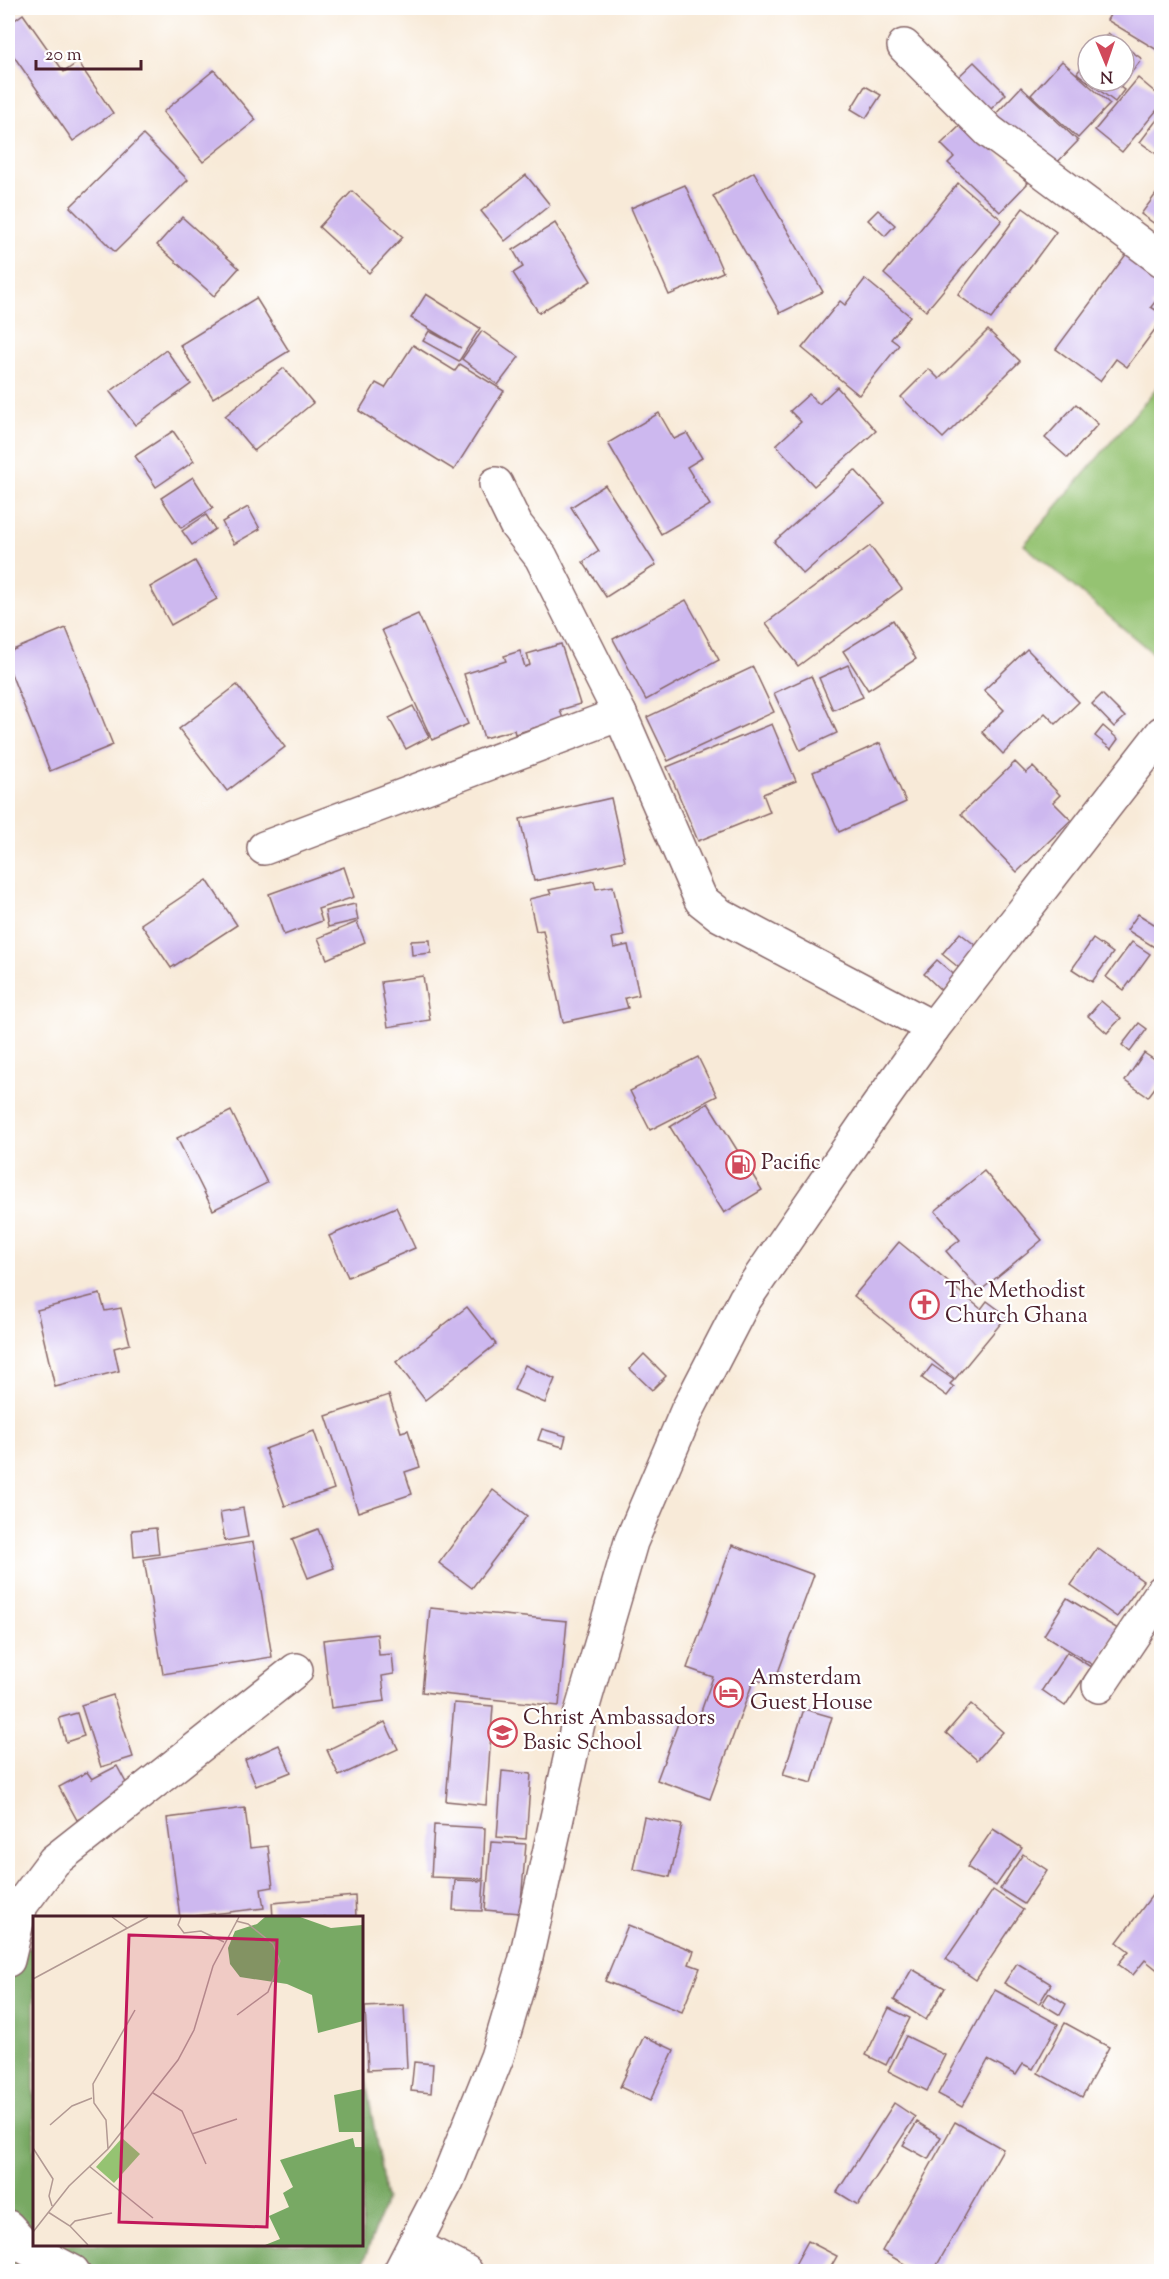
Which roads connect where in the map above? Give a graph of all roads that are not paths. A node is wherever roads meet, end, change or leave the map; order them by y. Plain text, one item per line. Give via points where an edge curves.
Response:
1 (904, 46) dead end
2 (1161, 260) edge
3 (496, 484) dead end
4 (620, 714) junction
5 (1161, 733) edge
6 (264, 848) dead end
7 (933, 1029) junction
8 (1161, 1592) edge
9 (296, 1670) dead end
10 (1099, 1686) dead end
11 (8, 1960) edge
12 (8, 2227) edge
13 (407, 2258) edge
14 (73, 2271) edge
15 (466, 2271) edge

1 - 2 street via 989,131
3 - 4 street via 516,525 541,557
4 - 6 street
4 - 7 street via 701,900 720,915
5 - 7 street
7 - 13 street via 745,1299 687,1411 631,1542 578,1723 525,1962 497,2056 447,2181
8 - 10 street
9 - 11 street via 54,1862 21,1905
12 - 14 street via 27,2248
13 - 15 street

